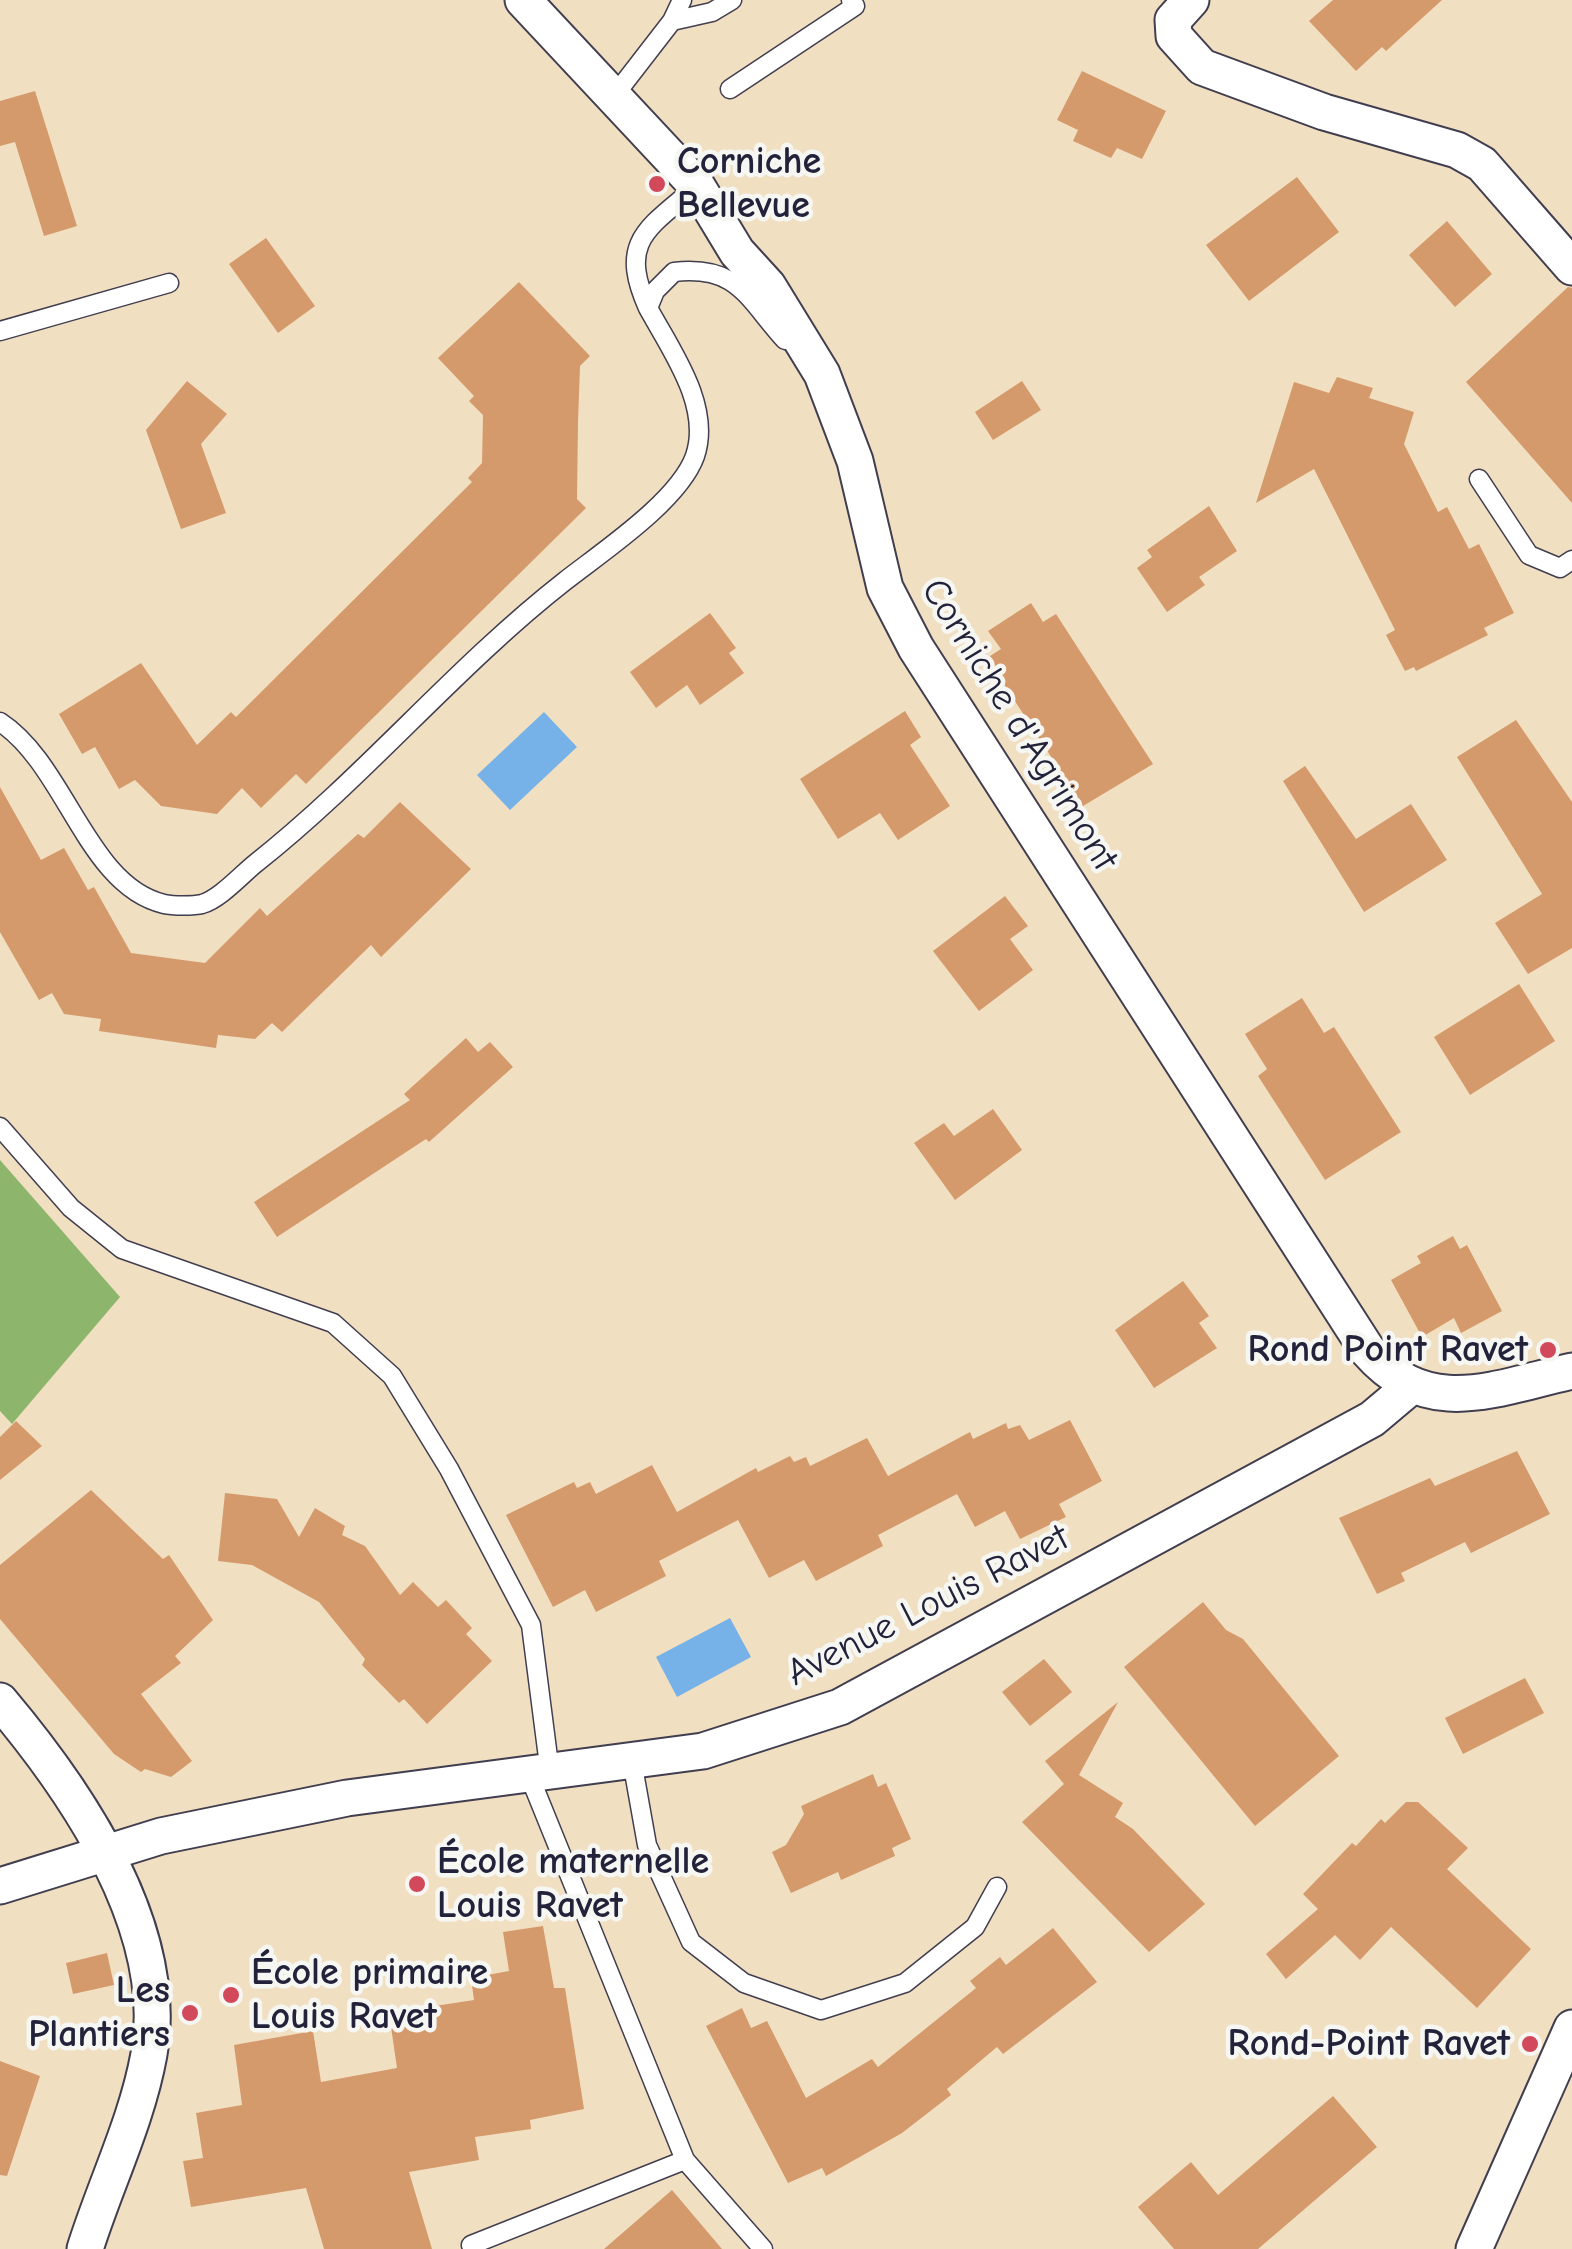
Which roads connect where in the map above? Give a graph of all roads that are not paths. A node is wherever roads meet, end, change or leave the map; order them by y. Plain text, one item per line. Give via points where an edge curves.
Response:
1 (523, 0) edge
2 (682, 0) edge
3 (732, 0) edge
4 (851, 0) edge
5 (1190, 0) edge
6 (672, 21) junction
7 (730, 89) dead end
8 (614, 96) junction
9 (697, 186) junction
10 (1572, 268) edge
11 (169, 284) dead end
12 (648, 308) junction
13 (0, 331) edge
14 (822, 374) junction
15 (1479, 478) dead end
16 (1572, 560) edge
17 (0, 722) edge
18 (0, 1127) edge
19 (1572, 1372) edge
20 (1410, 1387) junction
21 (0, 1701) edge
22 (632, 1762) junction
23 (539, 1774) junction
24 (104, 1853) junction
25 (0, 1886) edge
26 (997, 1887) dead end
27 (1572, 2028) edge
28 (684, 2160) junction
29 (471, 2245) dead end
30 (85, 2249) edge
31 (763, 2249) edge
32 (1474, 2249) edge

1 - 8 street, Corniche d'Agrimont
2 - 6 lane
3 - 6 lane
4 - 7 lane via 855,6
5 - 10 street via 1174,20 1174,36 1202,67 1324,112 1457,150 1482,164
6 - 8 lane
8 - 9 street, Corniche d'Agrimont
9 - 12 lane via 632,255
9 - 14 street, Corniche d'Agrimont
11 - 13 lane
12 - 14 lane via 674,272 714,271 736,281
12 - 17 lane via 698,410 695,454 680,480 490,644 291,835 204,904 164,904 116,877 38,756
14 - 20 street, Corniche d'Agrimont via 855,460 885,588 916,648 1359,1338 1386,1372
15 - 16 lane via 1529,554 1560,568
18 - 23 lane via 71,1208 122,1249 332,1323 392,1376 530,1625
19 - 20 street via 1460,1396
20 - 22 street, Avenue Louis Ravet via 1372,1419 840,1707 702,1751
21 - 24 street via 55,1766
22 - 23 street, Avenue Louis Ravet
22 - 26 lane via 647,1845 691,1942 744,1983 820,2010 905,1983 975,1927
23 - 24 street, Avenue Louis Ravet via 347,1798
23 - 28 lane
24 - 25 street, Avenue Louis Ravet
24 - 30 street via 138,1938 152,2022 140,2093
27 - 32 street
28 - 29 lane
28 - 31 lane

